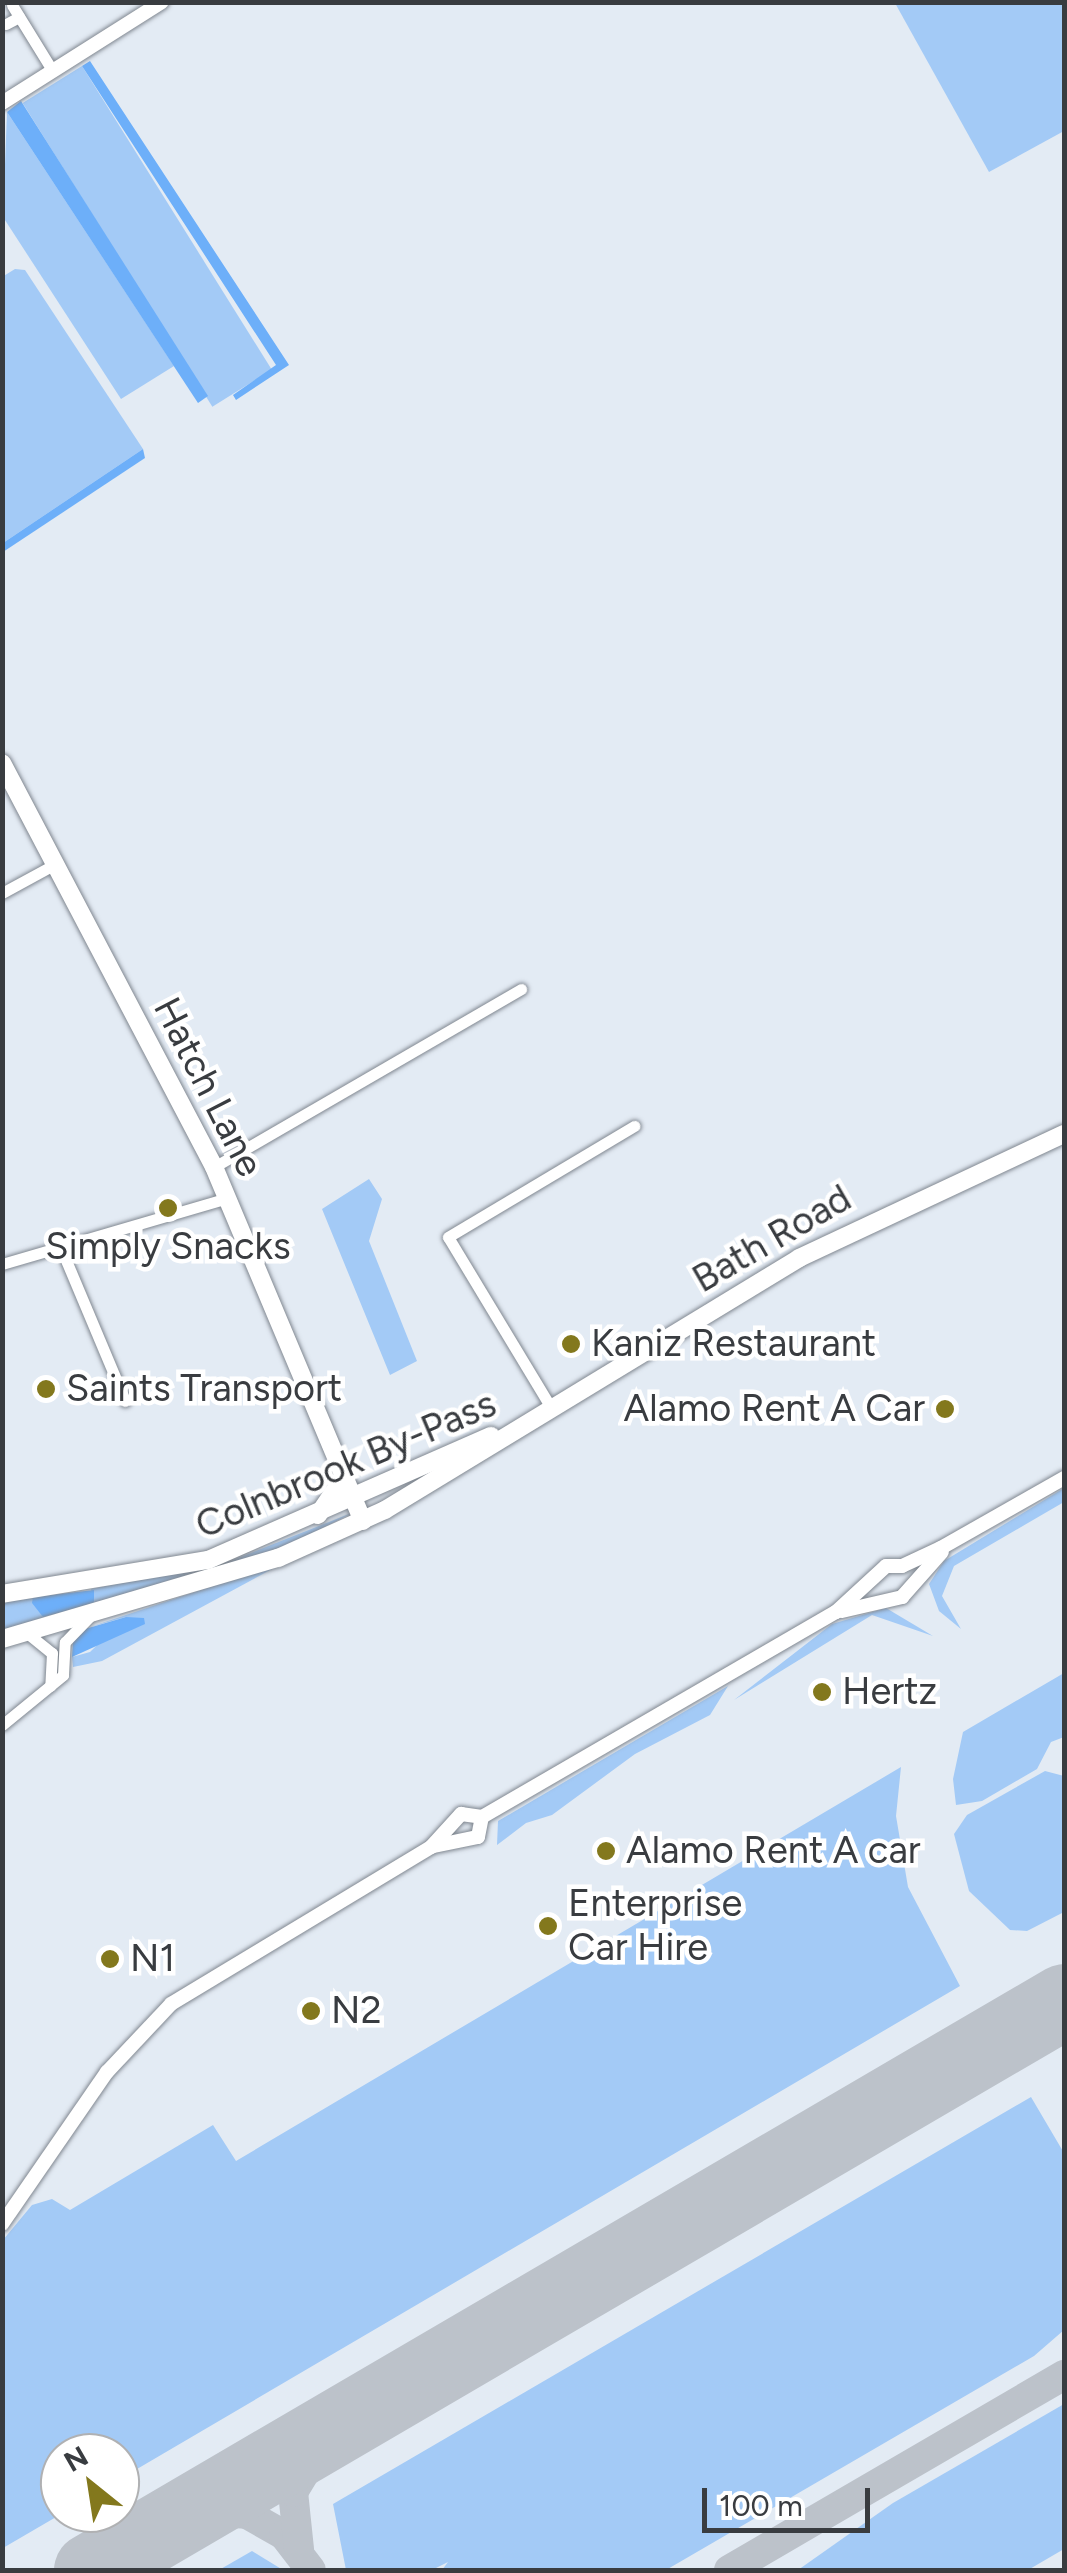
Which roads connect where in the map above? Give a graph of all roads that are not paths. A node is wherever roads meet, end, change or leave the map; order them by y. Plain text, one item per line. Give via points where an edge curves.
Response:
1 (162, 2) edge
2 (6, 24) dead end
3 (52, 70) junction
4 (2, 102) edge
5 (2, 763) edge
6 (56, 863) junction
7 (2, 893) edge
8 (520, 989) dead end
9 (634, 1126) dead end
10 (1064, 1134) edge
11 (214, 1167) junction
12 (228, 1198) junction
13 (60, 1246) junction
14 (2, 1264) edge
15 (126, 1401) dead end
16 (550, 1406) junction
17 (523, 1422) junction
18 (332, 1451) junction
19 (1064, 1478) edge
20 (342, 1480) junction
21 (359, 1498) junction
22 (314, 1518) junction
23 (368, 1518) junction
24 (958, 1539) junction
25 (902, 1566) junction
26 (876, 1576) junction
27 (910, 1586) junction
28 (2, 1594) edge
29 (885, 1598) junction
30 (836, 1612) junction
31 (94, 1613) junction
32 (27, 1633) junction
33 (2, 1640) edge
34 (50, 1686) junction
35 (2, 1725) edge
36 (482, 1817) junction
37 (455, 1823) junction
38 (462, 1838) junction
39 (431, 1847) junction
40 (2, 2224) edge

1 - 3 street
2 - 3 street via 16,11
3 - 4 street
5 - 6 main road, Hatch Lane
6 - 7 street
6 - 11 main road, Hatch Lane
8 - 11 street
9 - 16 street via 448,1236
10 - 16 main road, Bath Road via 874,1217
11 - 12 main road, Hatch Lane
12 - 13 street
12 - 18 main road, Hatch Lane
13 - 14 street
13 - 15 street
16 - 17 main road, Bath Road
17 - 21 main road, Colnbrook By-Pass
17 - 23 main road, Colnbrook By-Pass via 445,1479
18 - 20 main road, Hatch Lane
18 - 21 main road, Hatch Lane
19 - 24 street
20 - 21 main road, Hatch Lane
20 - 22 main road
21 - 22 main road, Colnbrook By-Pass
21 - 23 main road, Hatch Lane
22 - 28 main road, Colnbrook By-Pass via 189,1566
23 - 31 main road, Colnbrook By-Pass via 278,1558
24 - 25 street
24 - 27 street
25 - 26 street via 886,1566
25 - 27 street
26 - 29 street
26 - 30 street
27 - 29 street via 899,1599
29 - 30 street
30 - 36 street
31 - 32 main road, Colnbrook By-Pass
31 - 34 street via 65,1642 67,1669
32 - 33 main road, Colnbrook By-Pass
32 - 34 street via 52,1653
34 - 35 street
36 - 37 street via 466,1811
36 - 38 street via 482,1833
37 - 38 street
37 - 39 street
38 - 39 street
39 - 40 street via 170,2004 107,2072

